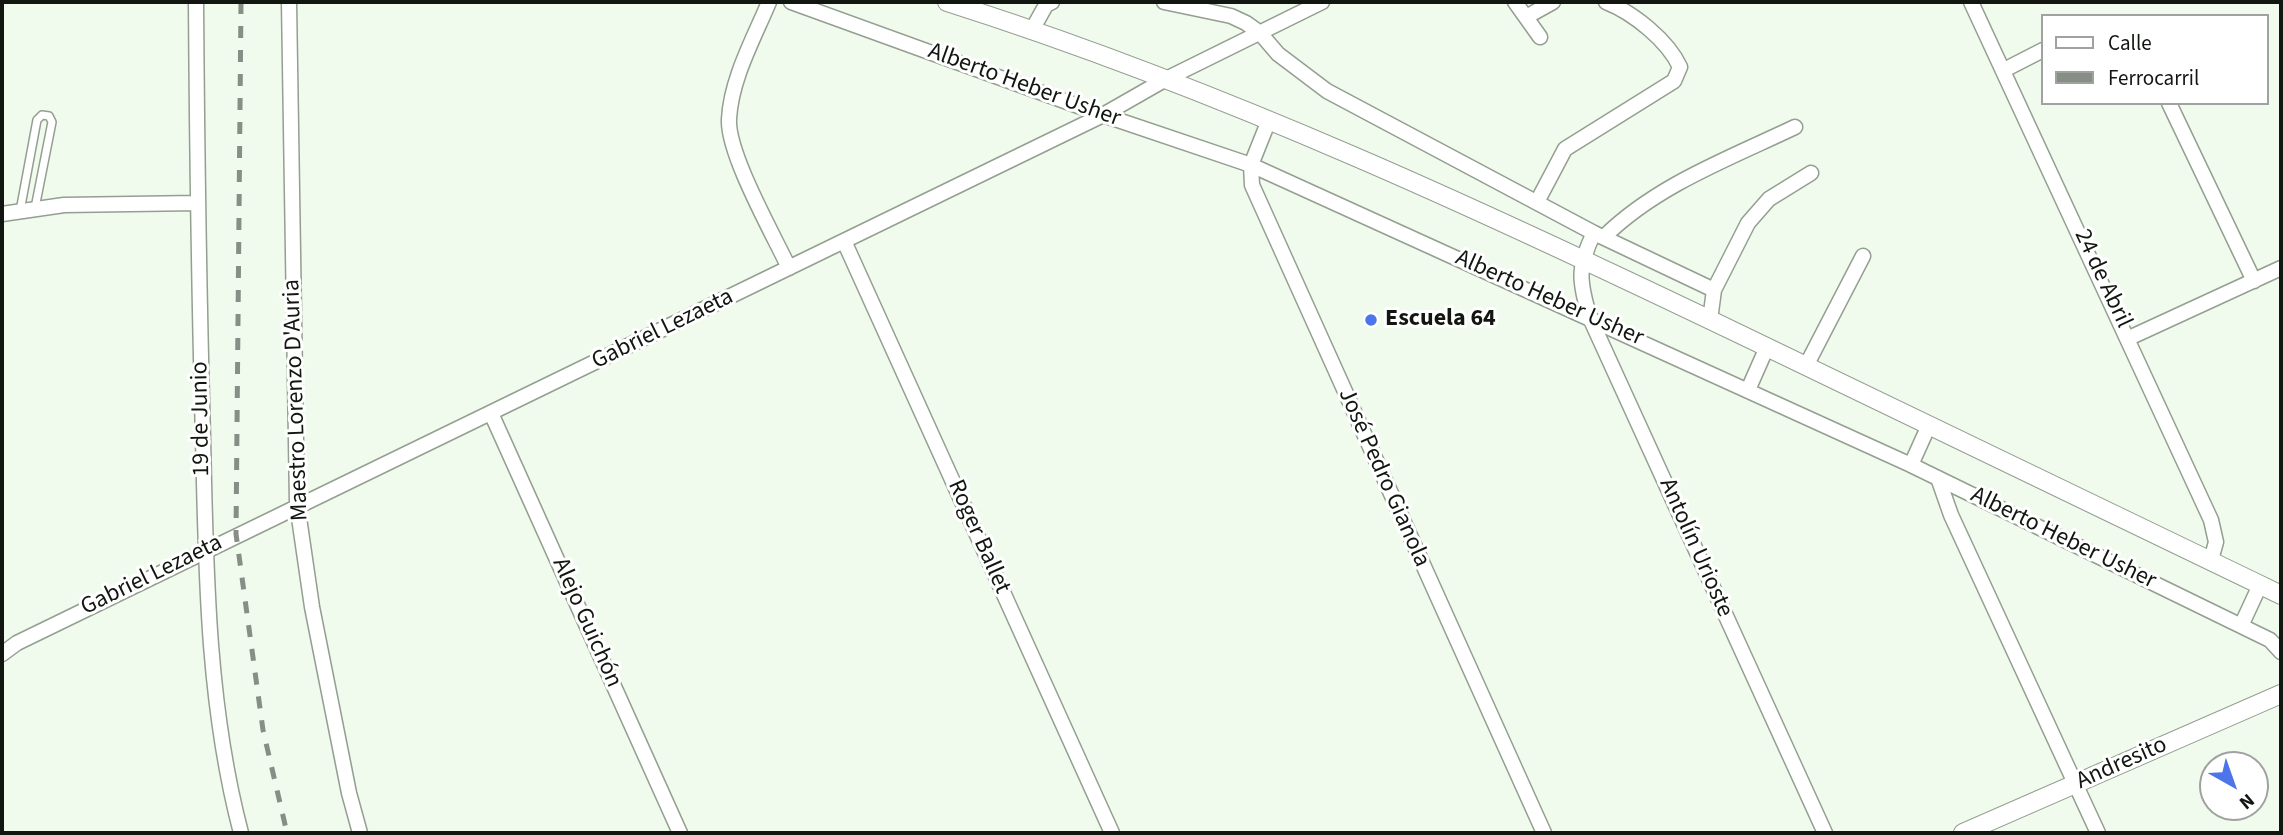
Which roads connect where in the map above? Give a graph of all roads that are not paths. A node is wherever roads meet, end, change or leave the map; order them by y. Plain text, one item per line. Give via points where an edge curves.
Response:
1 (196, 2) edge
2 (289, 2) edge
3 (769, 2) edge
4 (791, 2) edge
5 (947, 2) edge
6 (1052, 2) edge
7 (1164, 2) edge
8 (1322, 2) edge
9 (1515, 2) edge
10 (1553, 2) edge
11 (1606, 2) edge
12 (1971, 2) edge
13 (971, 6) edge
14 (1212, 7) edge
15 (1526, 17) junction
16 (1032, 30) junction
17 (1260, 33) junction
18 (1540, 37) dead end
19 (2042, 51) edge
20 (2004, 70) junction
21 (1166, 79) junction
22 (2170, 105) edge
23 (1103, 115) junction
24 (1269, 120) junction
25 (1795, 127) dead end
26 (1251, 165) junction
27 (1811, 173) dead end
28 (1537, 202) junction
29 (197, 203) junction
30 (28, 210) junction
31 (2, 214) edge
32 (1600, 234) junction
33 (844, 241) junction
34 (1863, 256) dead end
35 (1581, 258) junction
36 (789, 268) junction
37 (2281, 268) edge
38 (2254, 281) junction
39 (1714, 290) junction
40 (1590, 318) junction
41 (1710, 320) junction
42 (2129, 338) junction
43 (1767, 347) junction
44 (1806, 366) junction
45 (1748, 390) junction
46 (491, 413) junction
47 (1929, 425) junction
48 (1911, 466) junction
49 (1938, 478) junction
50 (297, 504) junction
51 (206, 551) junction
52 (2211, 560) junction
53 (2260, 584) junction
54 (2281, 595) edge
55 (2241, 626) junction
56 (2281, 652) edge
57 (2, 654) edge
58 (2281, 694) edge
59 (2075, 784) junction
60 (241, 833) edge
61 (360, 833) edge
62 (680, 833) edge
63 (1112, 833) edge
64 (1545, 833) edge
65 (1825, 833) edge
66 (1963, 833) edge
67 (2098, 833) edge

1 - 29 street, 19 de Junio
2 - 50 street, Maestro Lorenzo D'Auria
3 - 36 street via 734,91 729,132
4 - 23 street, Alberto Heber Usher
5 - 13 street, Alberto Heber Usher
6 - 16 street
7 - 14 street
8 - 17 street, Gabriel Lezaeta
9 - 15 street
10 - 15 street
11 - 28 street via 1641,23 1675,56 1680,67 1674,81 1565,149
12 - 20 street, 24 de Abril
13 - 16 street, Alberto Heber Usher
14 - 17 street
15 - 18 street
16 - 21 street, Alberto Heber Usher
17 - 21 street, Gabriel Lezaeta
17 - 28 street via 1278,54 1327,91
19 - 20 street
20 - 42 street, 24 de Abril
21 - 23 street, Gabriel Lezaeta
21 - 24 street, Alberto Heber Usher
22 - 38 street
23 - 26 street, Alberto Heber Usher
23 - 33 street, Gabriel Lezaeta
24 - 26 street
24 - 35 street, Alberto Heber Usher
25 - 32 street via 1662,194
26 - 40 street, Alberto Heber Usher
26 - 64 street, José Pedro Gianola via 1257,198
27 - 39 street via 1769,199 1748,223
28 - 32 street
29 - 30 street via 64,205
29 - 51 street, 19 de Junio
30 - 30 lane via 52,122 49,116 37,120
30 - 31 street
32 - 35 street
32 - 39 street
33 - 36 street, Gabriel Lezaeta
33 - 63 street, Roger Ballet
34 - 44 street
35 - 40 street, Antolín Urioste via 1582,292
35 - 41 street, Alberto Heber Usher
36 - 46 street, Gabriel Lezaeta
37 - 38 street
38 - 42 street
39 - 41 street
40 - 45 street, Alberto Heber Usher
40 - 65 street, Antolín Urioste
41 - 43 street, Alberto Heber Usher
42 - 52 street, 24 de Abril via 2211,520 2216,542
43 - 44 street, Alberto Heber Usher
43 - 45 street
44 - 47 street, Alberto Heber Usher
45 - 48 street, Alberto Heber Usher
46 - 50 street, Gabriel Lezaeta
46 - 62 street, Alejo Guichón
47 - 48 street
47 - 52 street, Alberto Heber Usher
48 - 49 street, Alberto Heber Usher
49 - 55 street, Alberto Heber Usher
49 - 59 street
50 - 51 street, Gabriel Lezaeta
50 - 61 street, Maestro Lorenzo D'Auria via 315,620
51 - 57 street, Gabriel Lezaeta
51 - 60 street, 19 de Junio via 216,709
52 - 53 street, Alberto Heber Usher
53 - 54 street, Alberto Heber Usher
53 - 55 street
55 - 56 street, Alberto Heber Usher via 2270,640
58 - 59 street, Andresito
59 - 66 street, Andresito
59 - 67 street

